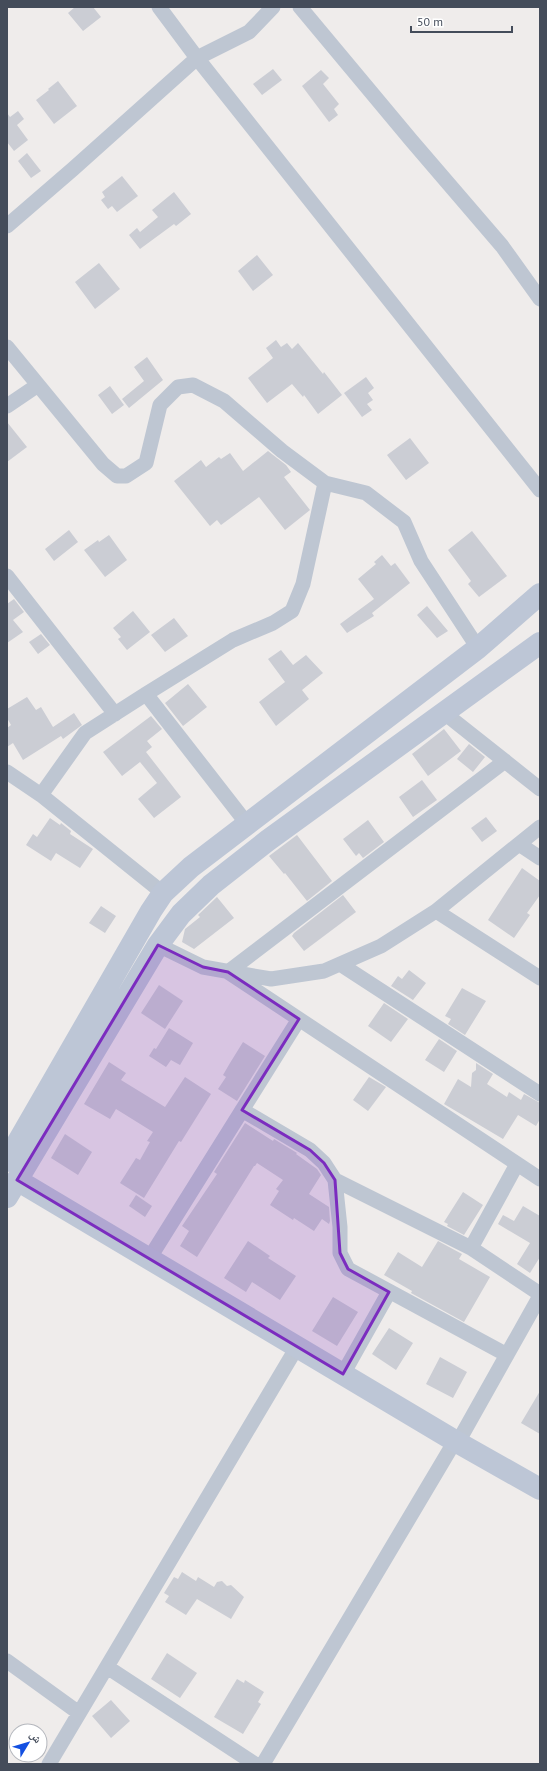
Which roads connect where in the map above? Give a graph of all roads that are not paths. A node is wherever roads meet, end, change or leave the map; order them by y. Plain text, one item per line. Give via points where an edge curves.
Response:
1 (159, 7) edge
2 (273, 7) edge
3 (300, 7) edge
4 (197, 58) junction
5 (7, 226) edge
6 (540, 299) edge
7 (7, 347) edge
8 (38, 385) junction
9 (7, 406) edge
10 (325, 483) junction
11 (540, 490) edge
12 (7, 576) edge
13 (540, 594) edge
14 (540, 643) edge
15 (478, 648) junction
16 (146, 694) junction
17 (443, 712) junction
18 (115, 714) junction
19 (505, 761) junction
20 (7, 772) edge
21 (540, 789) edge
22 (41, 795) junction
23 (248, 825) junction
24 (540, 827) edge
25 (519, 844) junction
26 (540, 858) edge
27 (163, 893) junction
28 (436, 910) junction
29 (158, 945) junction
30 (340, 964) junction
31 (228, 972) junction
32 (540, 978) edge
33 (299, 1019) junction
34 (540, 1094) edge
35 (242, 1110) junction
36 (7, 1161) edge
37 (517, 1164) junction
38 (540, 1179) edge
39 (335, 1180) junction
40 (12, 1188) edge
41 (471, 1248) junction
42 (149, 1259) junction
43 (389, 1292) junction
44 (540, 1295) edge
45 (297, 1347) junction
46 (507, 1355) junction
47 (343, 1374) junction
48 (456, 1442) junction
49 (540, 1489) edge
50 (7, 1661) edge
51 (107, 1667) junction
52 (79, 1713) junction
53 (49, 1764) edge
54 (255, 1764) edge
55 (263, 1764) edge

1 - 4 street
2 - 4 street via 249,32
3 - 6 street via 502,246
4 - 5 street
4 - 11 street
7 - 8 street
8 - 9 street
8 - 10 street via 103,464 117,476 126,476 146,462 160,405 178,387 194,384 224,401 282,451
10 - 15 street via 366,493 404,522 421,561
10 - 16 street via 304,584 292,611 273,623 233,640
12 - 18 street
13 - 15 street
14 - 17 street
15 - 23 street
16 - 18 street
16 - 23 street
17 - 19 street
17 - 29 street via 211,885 181,914
18 - 22 street via 85,733
19 - 21 street
19 - 31 street
20 - 22 street
22 - 27 street
23 - 27 street
24 - 25 street
25 - 26 street
25 - 28 street
27 - 36 street
28 - 30 street via 381,946
28 - 32 street
29 - 31 street via 203,967
29 - 40 street
30 - 31 street via 324,971 271,979
30 - 34 street
31 - 33 street
33 - 35 street
33 - 37 street
35 - 39 street via 310,1150 324,1163
35 - 42 street
37 - 38 street
37 - 41 street
39 - 41 street
39 - 43 street via 340,1253 348,1269
40 - 42 street
41 - 44 street
42 - 45 street
43 - 46 street
43 - 47 street
44 - 46 street
45 - 47 street
45 - 51 street
46 - 48 street
47 - 48 street
48 - 49 street
48 - 55 street
50 - 52 street
51 - 52 street
51 - 54 street
52 - 53 street

